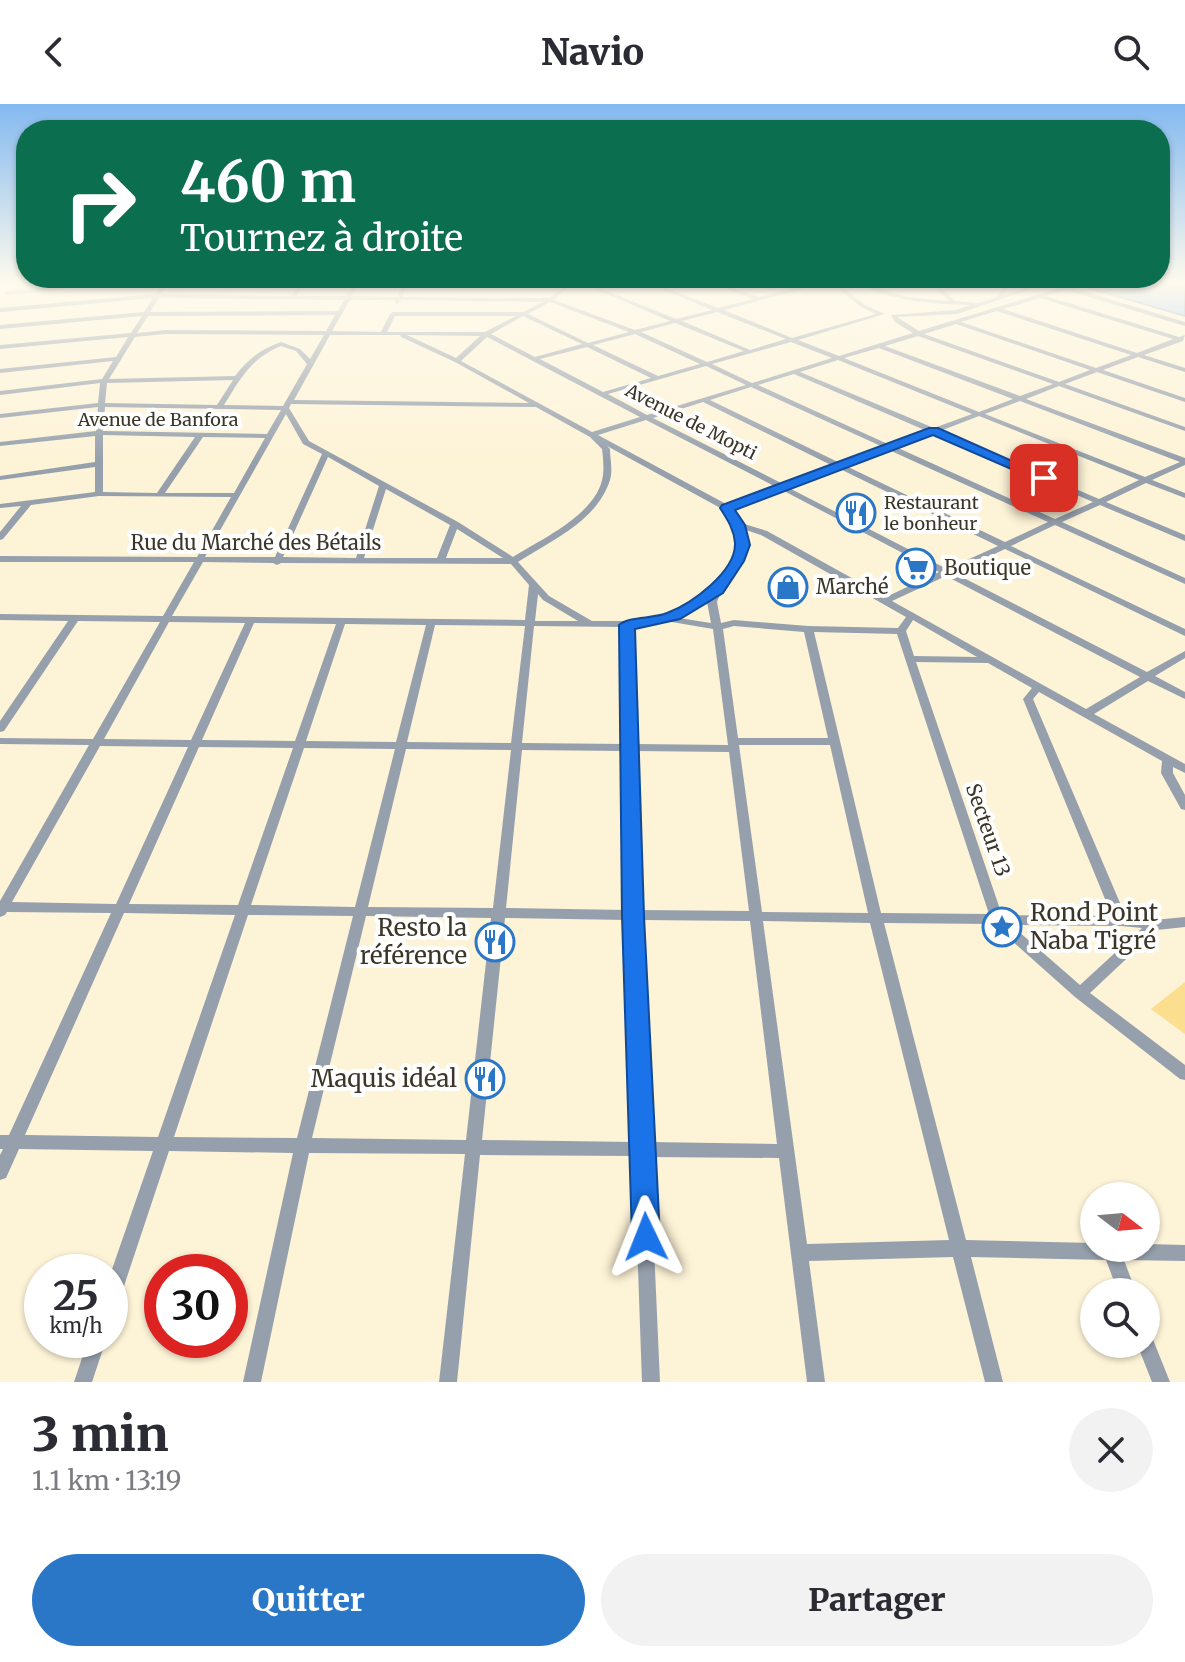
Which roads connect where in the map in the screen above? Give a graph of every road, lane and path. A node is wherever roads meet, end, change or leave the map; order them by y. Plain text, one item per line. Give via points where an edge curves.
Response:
1 (54, 342) edge
2 (126, 342) edge
3 (270, 342) edge
4 (323, 342) edge
5 (417, 342) edge
6 (478, 342) edge
7 (502, 342) edge
8 (583, 342) edge
9 (597, 342) edge
10 (656, 342) edge
11 (727, 342) edge
12 (780, 342) edge
13 (795, 342) edge
14 (894, 342) edge
15 (940, 342) edge
16 (1011, 342) edge
17 (1099, 342) edge
18 (1175, 342) edge
19 (281, 344) junction
20 (588, 344) junction
21 (880, 346) junction
22 (0, 347) edge
23 (749, 351) junction
24 (1138, 354) junction
25 (537, 358) junction
26 (116, 359) junction
27 (838, 359) junction
28 (457, 361) junction
29 (311, 364) junction
30 (705, 364) junction
31 (1097, 369) junction
32 (1185, 370) edge
33 (0, 371) edge
34 (795, 372) junction
35 (238, 378) junction
36 (657, 378) junction
37 (104, 381) junction
38 (1059, 384) junction
39 (752, 385) junction
40 (0, 393) edge
41 (602, 394) junction
42 (1019, 399) junction
43 (704, 400) junction
44 (1185, 400) edge
45 (101, 405) junction
46 (220, 405) junction
47 (287, 405) junction
48 (539, 405) junction
49 (977, 414) junction
50 (0, 416) edge
51 (647, 418) junction
52 (1185, 429) edge
53 (934, 431) junction
54 (99, 433) junction
55 (201, 434) junction
56 (592, 434) junction
57 (270, 436) junction
58 (0, 444) edge
59 (889, 448) junction
60 (326, 453) junction
61 (1185, 462) edge
62 (98, 464) junction
63 (839, 466) junction
64 (0, 478) edge
65 (1145, 480) junction
66 (383, 486) junction
67 (782, 487) junction
68 (99, 494) junction
69 (159, 495) junction
70 (237, 495) junction
71 (1185, 496) edge
72 (1099, 502) junction
73 (28, 503) junction
74 (0, 506) edge
75 (727, 508) junction
76 (1056, 522) junction
77 (455, 524) junction
78 (738, 525) junction
79 (0, 537) edge
80 (1185, 538) edge
81 (1006, 545) junction
82 (0, 559) edge
83 (359, 561) junction
84 (440, 561) junction
85 (513, 561) junction
86 (198, 562) junction
87 (277, 562) junction
88 (947, 573) junction
89 (1185, 581) edge
90 (534, 584) junction
91 (717, 589) junction
92 (885, 601) junction
93 (911, 616) junction
94 (0, 617) edge
95 (75, 618) junction
96 (166, 619) junction
97 (663, 619) junction
98 (251, 620) junction
99 (341, 622) junction
100 (431, 623) junction
101 (529, 624) junction
102 (590, 624) junction
103 (627, 625) junction
104 (717, 627) junction
105 (808, 629) junction
106 (901, 631) junction
107 (1185, 633) edge
108 (1185, 654) edge
109 (909, 659) junction
110 (989, 660) junction
111 (1148, 677) junction
112 (1038, 687) junction
113 (1185, 696) edge
114 (1086, 714) junction
115 (0, 729) edge
116 (0, 741) edge
117 (96, 742) junction
118 (834, 742) junction
119 (194, 745) junction
120 (402, 745) junction
121 (734, 745) junction
122 (300, 746) junction
123 (516, 746) junction
124 (630, 748) junction
125 (1168, 760) junction
126 (1185, 769) edge
127 (1185, 806) edge
128 (1, 909) edge
129 (119, 910) junction
130 (245, 910) junction
131 (362, 911) junction
132 (498, 914) junction
133 (633, 916) junction
134 (756, 918) junction
135 (876, 919) junction
136 (997, 920) junction
137 (1121, 921) junction
138 (1185, 922) edge
139 (1154, 925) junction
140 (1080, 993) junction
141 (1185, 1074) edge
142 (7, 1142) edge
143 (164, 1143) junction
144 (303, 1145) junction
145 (473, 1148) junction
146 (643, 1150) junction
147 (787, 1151) junction
148 (0, 1173) edge
149 (960, 1248) junction
150 (1080, 1251) edge
151 (800, 1253) junction
152 (1160, 1253) edge
153 (1185, 1253) edge
154 (126, 1254) edge
155 (91, 1358) edge
156 (1152, 1358) edge
157 (83, 1382) edge
158 (252, 1382) edge
159 (448, 1382) edge
160 (651, 1382) edge
161 (816, 1382) edge
162 (994, 1382) edge
163 (1161, 1382) edge

1 - 22 street, Avenue de Mopti
2 - 26 street
3 - 19 street
4 - 29 street
5 - 28 street
6 - 28 street
7 - 25 street, Avenue de Mopti
8 - 20 street
9 - 20 street
10 - 30 street
11 - 23 street
12 - 23 street
13 - 27 street
14 - 21 street
15 - 38 street
16 - 31 street
17 - 24 street
18 - 24 street
19 - 29 street via 298,350
19 - 35 street via 250,358
20 - 25 street
20 - 36 street
21 - 27 street
21 - 42 street
23 - 30 street
24 - 31 street
24 - 32 street
25 - 41 street, Avenue de Mopti
26 - 33 street
26 - 37 street
27 - 34 street
27 - 49 street
28 - 48 street
29 - 47 street
30 - 36 street
30 - 39 street
31 - 38 street
31 - 44 street
34 - 39 street
34 - 53 street
35 - 37 street
35 - 46 street
36 - 41 street
37 - 40 street
37 - 45 street
38 - 42 street
38 - 52 street
39 - 43 street
39 - 59 street
41 - 51 street, Avenue de Mopti
42 - 49 street
42 - 61 street
43 - 51 street
43 - 63 street
45 - 46 street
45 - 50 street
45 - 54 street
46 - 47 street
47 - 48 street
47 - 57 street
47 - 60 street via 306,442
48 - 56 street
49 - 53 street
49 - 65 street
51 - 56 street
51 - 67 street, Avenue de Mopti
53 - 59 street
53 - 72 street
54 - 55 street, Avenue de Banfora
54 - 58 street, Avenue de Banfora
54 - 62 street
55 - 57 street, Avenue de Banfora
55 - 69 street
56 - 75 street
56 - 85 street via 606,449 607,478 591,508
57 - 70 street
59 - 63 street
59 - 76 street
60 - 66 street
60 - 87 street
61 - 65 street
62 - 64 street
62 - 68 street
63 - 67 street
63 - 81 street
65 - 71 street
65 - 72 street
66 - 77 street
66 - 83 street
67 - 75 street
67 - 88 street, Avenue de Mopti
68 - 69 street
68 - 73 street
69 - 70 street
70 - 86 street
72 - 76 street
72 - 80 street
73 - 74 street
73 - 79 street
75 - 78 street
76 - 81 street
76 - 89 street
77 - 84 street
77 - 85 street
78 - 91 street via 741,553
78 - 92 street via 764,533
81 - 88 street
81 - 107 street
82 - 86 street, Rue du Marché des Bétails
83 - 84 street, Rue du Marché des Bétails
83 - 87 street, Rue du Marché des Bétails
84 - 85 street, Rue du Marché des Bétails
85 - 90 street
86 - 87 street, Rue du Marché des Bétails
86 - 96 street
88 - 92 street
88 - 111 street, Avenue de Mopti
90 - 101 street
90 - 102 street via 563,610
91 - 97 street
91 - 104 street via 712,602
92 - 93 street
93 - 106 street
93 - 110 street
94 - 95 street
95 - 96 street
95 - 115 street
96 - 98 street
96 - 117 street
97 - 103 street
97 - 104 street
98 - 99 street
98 - 119 street
99 - 100 street
99 - 122 street
100 - 101 street
100 - 120 street
101 - 102 street
101 - 123 street
102 - 103 street
103 - 124 street
104 - 105 street via 734,623
104 - 121 street
105 - 106 street
105 - 118 street
106 - 109 street, Secteur 13
108 - 111 street
109 - 110 street
109 - 136 street, Secteur 13
110 - 112 street
111 - 113 street, Avenue de Mopti
111 - 114 street
112 - 114 street
112 - 137 street via 1028,699
114 - 125 street
116 - 117 street
117 - 119 street
117 - 128 street
118 - 121 street
118 - 135 street
119 - 122 street
119 - 129 street
120 - 122 street
120 - 123 street
120 - 131 street
121 - 124 street
121 - 134 street
122 - 130 street
123 - 124 street
123 - 132 street
124 - 133 street
125 - 126 street
125 - 127 street via 1167,773
128 - 129 street
129 - 130 street
129 - 142 street
130 - 131 street
130 - 143 street
131 - 132 street
131 - 144 street
132 - 133 street
132 - 145 street
133 - 134 street
133 - 146 street
134 - 135 street
134 - 147 street
135 - 136 street
135 - 149 street
136 - 137 street
136 - 140 street
137 - 139 street
138 - 139 street
139 - 140 street
140 - 141 street
142 - 143 street
142 - 148 street
143 - 144 street
143 - 154 street
144 - 145 street
144 - 158 street
145 - 146 street
145 - 159 street
146 - 147 street
146 - 160 street
147 - 151 street
149 - 150 street
149 - 151 street
149 - 162 street
151 - 161 street
152 - 153 street
155 - 157 street
156 - 163 street

